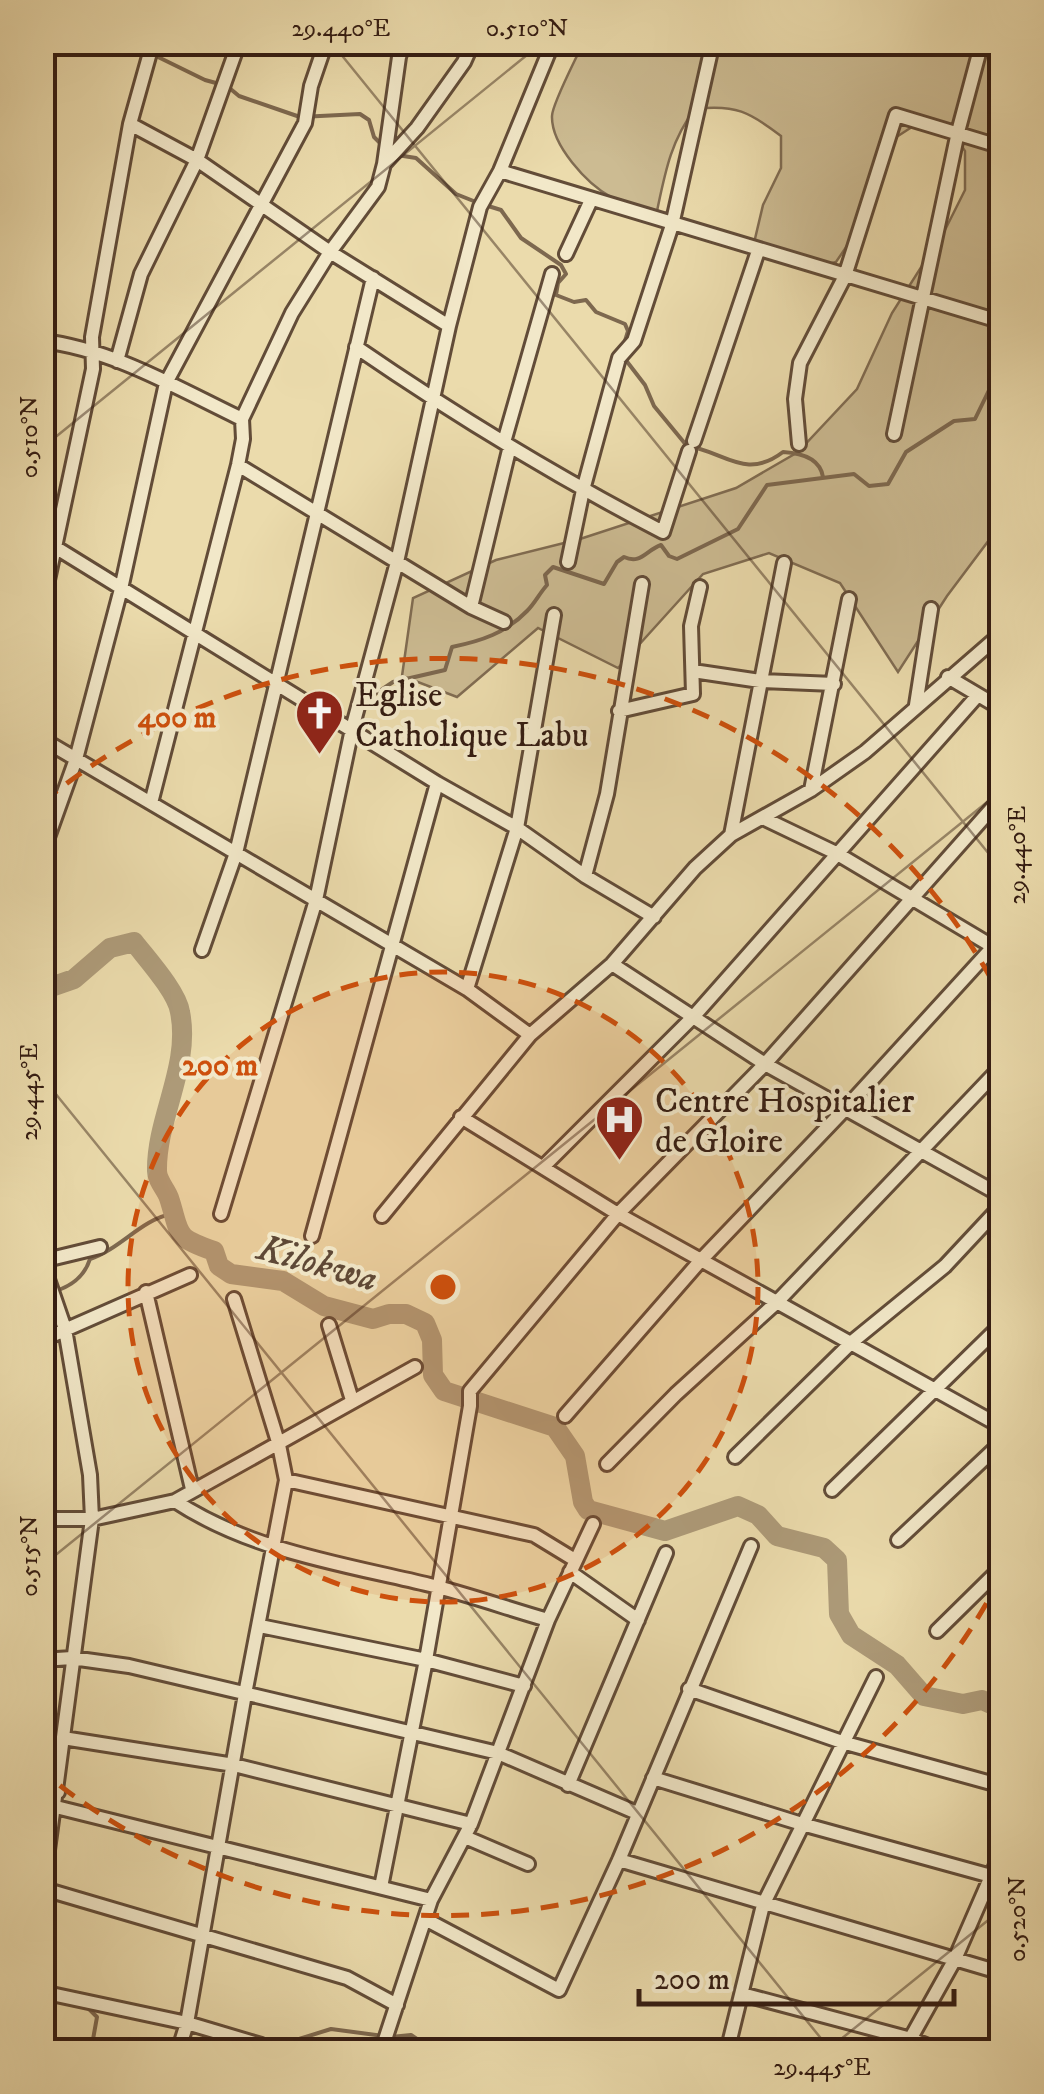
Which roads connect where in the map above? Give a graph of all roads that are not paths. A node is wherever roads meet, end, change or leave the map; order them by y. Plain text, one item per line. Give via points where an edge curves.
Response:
1 (239, 42) edge
2 (326, 42) edge
3 (404, 42) edge
4 (473, 42) edge
5 (553, 42) edge
6 (713, 42) edge
7 (982, 42) edge
8 (149, 51) edge
9 (130, 124) junction
10 (958, 132) junction
11 (1002, 147) edge
12 (197, 160) junction
13 (384, 164) junction
14 (500, 171) junction
15 (590, 200) junction
16 (263, 205) junction
17 (672, 225) junction
18 (758, 251) junction
19 (330, 252) junction
20 (566, 254) dead end
21 (552, 274) dead end
22 (846, 276) junction
23 (373, 278) junction
24 (921, 299) junction
25 (1002, 322) edge
26 (449, 326) junction
27 (42, 341) edge
28 (356, 348) junction
29 (92, 353) junction
30 (117, 361) junction
31 (166, 383) junction
32 (433, 399) junction
33 (242, 420) junction
34 (894, 434) dead end
35 (507, 444) junction
36 (799, 444) dead end
37 (238, 465) junction
38 (583, 490) junction
39 (316, 513) junction
40 (49, 542) edge
41 (397, 562) junction
42 (568, 562) dead end
43 (784, 563) dead end
44 (642, 584) dead end
45 (700, 587) dead end
46 (122, 588) junction
47 (849, 599) dead end
48 (471, 607) junction
49 (42, 608) edge
50 (931, 609) dead end
51 (554, 615) dead end
52 (504, 622) dead end
53 (197, 632) junction
54 (1002, 632) edge
55 (692, 672) junction
56 (948, 677) junction
57 (760, 681) junction
58 (276, 683) junction
59 (834, 684) junction
60 (978, 696) junction
61 (916, 706) junction
62 (1002, 710) edge
63 (620, 712) junction
64 (352, 729) junction
65 (42, 739) edge
66 (76, 759) junction
67 (437, 783) junction
68 (811, 790) junction
69 (1002, 797) edge
70 (150, 802) junction
71 (763, 818) junction
72 (517, 828) junction
73 (731, 834) junction
74 (236, 853) junction
75 (836, 853) junction
76 (42, 854) edge
77 (585, 876) junction
78 (913, 899) junction
79 (316, 900) junction
80 (654, 917) junction
81 (393, 946) junction
82 (999, 946) edge
83 (202, 950) dead end
84 (612, 964) junction
85 (467, 989) junction
86 (694, 1016) junction
87 (530, 1035) junction
88 (765, 1064) junction
89 (1002, 1066) edge
90 (846, 1109) junction
91 (461, 1116) junction
92 (923, 1152) junction
93 (543, 1168) junction
94 (1002, 1196) edge
95 (1002, 1205) edge
96 (220, 1214) dead end
97 (618, 1214) junction
98 (382, 1216) dead end
99 (312, 1236) dead end
100 (100, 1247) dead end
101 (700, 1260) junction
102 (42, 1262) edge
103 (190, 1276) dead end
104 (146, 1292) junction
105 (234, 1299) dead end
106 (778, 1302) junction
107 (1002, 1324) edge
108 (328, 1325) dead end
109 (66, 1330) junction
110 (42, 1340) edge
111 (852, 1342) junction
112 (414, 1367) dead end
113 (936, 1388) junction
114 (352, 1400) junction
115 (565, 1416) dead end
116 (1002, 1427) edge
117 (1002, 1442) edge
118 (279, 1445) junction
119 (735, 1456) dead end
120 (607, 1464) dead end
121 (286, 1480) junction
122 (192, 1489) junction
123 (832, 1490) dead end
124 (175, 1501) junction
125 (449, 1517) junction
126 (42, 1519) edge
127 (92, 1519) junction
128 (593, 1524) dead end
129 (898, 1540) dead end
130 (751, 1546) dead end
131 (273, 1548) junction
132 (666, 1553) dead end
133 (573, 1566) junction
134 (1002, 1568) edge
135 (437, 1587) junction
136 (548, 1620) junction
137 (638, 1620) junction
138 (260, 1626) junction
139 (937, 1631) dead end
140 (72, 1658) junction
141 (42, 1660) edge
142 (426, 1660) junction
143 (876, 1677) dead end
144 (524, 1686) junction
145 (689, 1689) junction
146 (244, 1694) junction
147 (412, 1732) junction
148 (63, 1738) junction
149 (842, 1742) junction
150 (498, 1753) junction
151 (234, 1765) junction
152 (653, 1778) junction
153 (568, 1785) junction
154 (1002, 1786) edge
155 (58, 1792) junction
156 (42, 1794) edge
157 (398, 1804) junction
158 (56, 1808) junction
159 (637, 1814) junction
160 (802, 1824) junction
161 (468, 1830) junction
162 (218, 1846) junction
163 (1002, 1851) edge
164 (619, 1860) junction
165 (528, 1864) dead end
166 (996, 1877) edge
167 (381, 1887) junction
168 (43, 1892) edge
169 (431, 1900) junction
170 (763, 1905) junction
171 (425, 1919) junction
172 (201, 1937) junction
173 (955, 1959) junction
174 (992, 1970) dead end
175 (47, 1992) edge
176 (742, 1994) junction
177 (397, 2005) junction
178 (187, 2023) junction
179 (385, 2040) edge
180 (261, 2045) dead end
181 (907, 2045) edge
182 (178, 2052) edge
183 (727, 2052) edge
184 (943, 2052) edge

1 - 12 street
2 - 16 street via 306,118
3 - 13 street
4 - 13 street via 417,128
5 - 14 street
6 - 17 street
7 - 10 street
8 - 9 street
9 - 12 street
9 - 29 street
10 - 11 street
10 - 22 street via 896,115
10 - 24 street
12 - 16 street
12 - 30 street via 141,274
13 - 19 street via 378,187
14 - 15 street
14 - 26 street via 482,204
15 - 17 street
15 - 20 street
16 - 19 street
16 - 31 street
17 - 18 street
17 - 38 street via 634,341 622,355
18 - 22 street
18 - 38 street via 663,532
19 - 23 street
19 - 33 street via 292,313
21 - 35 street
22 - 24 street
22 - 36 street via 800,364
23 - 26 street
23 - 28 street
24 - 25 street
24 - 34 street
26 - 32 street
27 - 29 street
28 - 32 street
28 - 39 street
29 - 30 street
29 - 40 street
30 - 31 street
31 - 33 street
31 - 46 street
32 - 35 street
32 - 41 street
33 - 37 street
35 - 38 street
35 - 48 street
37 - 39 street
37 - 53 street
38 - 42 street
39 - 41 street
39 - 58 street
40 - 46 street
40 - 49 street
41 - 48 street
41 - 64 street
43 - 57 street
44 - 63 street
45 - 55 street via 690,626
46 - 53 street
46 - 66 street
47 - 59 street
48 - 52 street
50 - 61 street
51 - 72 street
53 - 58 street
53 - 70 street
54 - 56 street
55 - 57 street
55 - 63 street via 694,694
56 - 60 street
56 - 61 street
57 - 59 street
57 - 73 street
58 - 64 street
58 - 74 street
59 - 68 street
60 - 62 street
60 - 75 street
61 - 68 street
63 - 77 street
64 - 67 street
64 - 79 street
65 - 66 street
66 - 70 street
66 - 76 street
67 - 72 street
67 - 81 street
68 - 71 street
69 - 78 street
70 - 74 street
71 - 73 street
71 - 75 street
72 - 77 street
72 - 85 street
73 - 80 street
74 - 79 street
74 - 83 street
75 - 78 street
75 - 86 street
77 - 80 street
78 - 82 street
78 - 88 street
79 - 81 street
79 - 96 street
80 - 84 street
81 - 85 street
81 - 99 street
82 - 90 street
84 - 86 street
84 - 87 street
85 - 87 street
86 - 88 street
86 - 93 street
87 - 91 street
88 - 90 street
88 - 97 street
89 - 92 street
90 - 92 street
90 - 101 street
91 - 93 street
91 - 98 street
92 - 94 street
92 - 106 street
93 - 97 street
95 - 111 street via 944,1266
97 - 101 street
97 - 125 street via 470,1390
100 - 102 street
101 - 106 street
101 - 115 street
102 - 109 street
103 - 104 street
104 - 109 street
104 - 122 street
105 - 118 street
106 - 111 street
106 - 120 street
107 - 113 street
108 - 114 street
109 - 110 street
109 - 127 street
111 - 113 street
111 - 119 street
112 - 114 street
113 - 116 street
113 - 123 street
114 - 118 street
117 - 129 street
118 - 121 street
118 - 122 street
121 - 125 street
121 - 131 street
122 - 124 street
124 - 127 street
124 - 131 street
125 - 133 street via 534,1535
125 - 135 street
126 - 127 street
127 - 140 street
128 - 133 street
130 - 145 street
131 - 135 street
131 - 138 street
132 - 137 street
133 - 136 street
133 - 137 street
134 - 139 street
135 - 136 street
135 - 142 street
136 - 144 street
137 - 153 street
138 - 142 street
138 - 146 street
140 - 141 street
140 - 146 street
140 - 148 street
142 - 144 street
142 - 147 street
143 - 149 street
144 - 150 street
145 - 149 street
145 - 152 street
146 - 147 street
146 - 151 street
147 - 150 street
147 - 157 street
148 - 151 street
148 - 155 street
149 - 154 street
149 - 160 street
150 - 153 street
150 - 161 street
151 - 157 street
151 - 162 street
152 - 159 street
152 - 160 street
153 - 159 street
155 - 156 street
155 - 158 street
157 - 161 street
157 - 167 street
158 - 162 street
158 - 168 street
159 - 164 street
160 - 166 street
160 - 170 street
161 - 165 street
161 - 169 street
162 - 167 street
162 - 172 street
163 - 166 street
164 - 170 street
164 - 171 street via 559,1990
166 - 173 street
167 - 169 street
168 - 172 street
169 - 171 street
170 - 173 street
170 - 176 street
171 - 177 street
172 - 177 street via 347,1978
172 - 178 street
173 - 174 street
173 - 181 street
175 - 178 street
176 - 181 street
176 - 183 street
177 - 179 street
178 - 180 street
178 - 182 street
181 - 184 street

